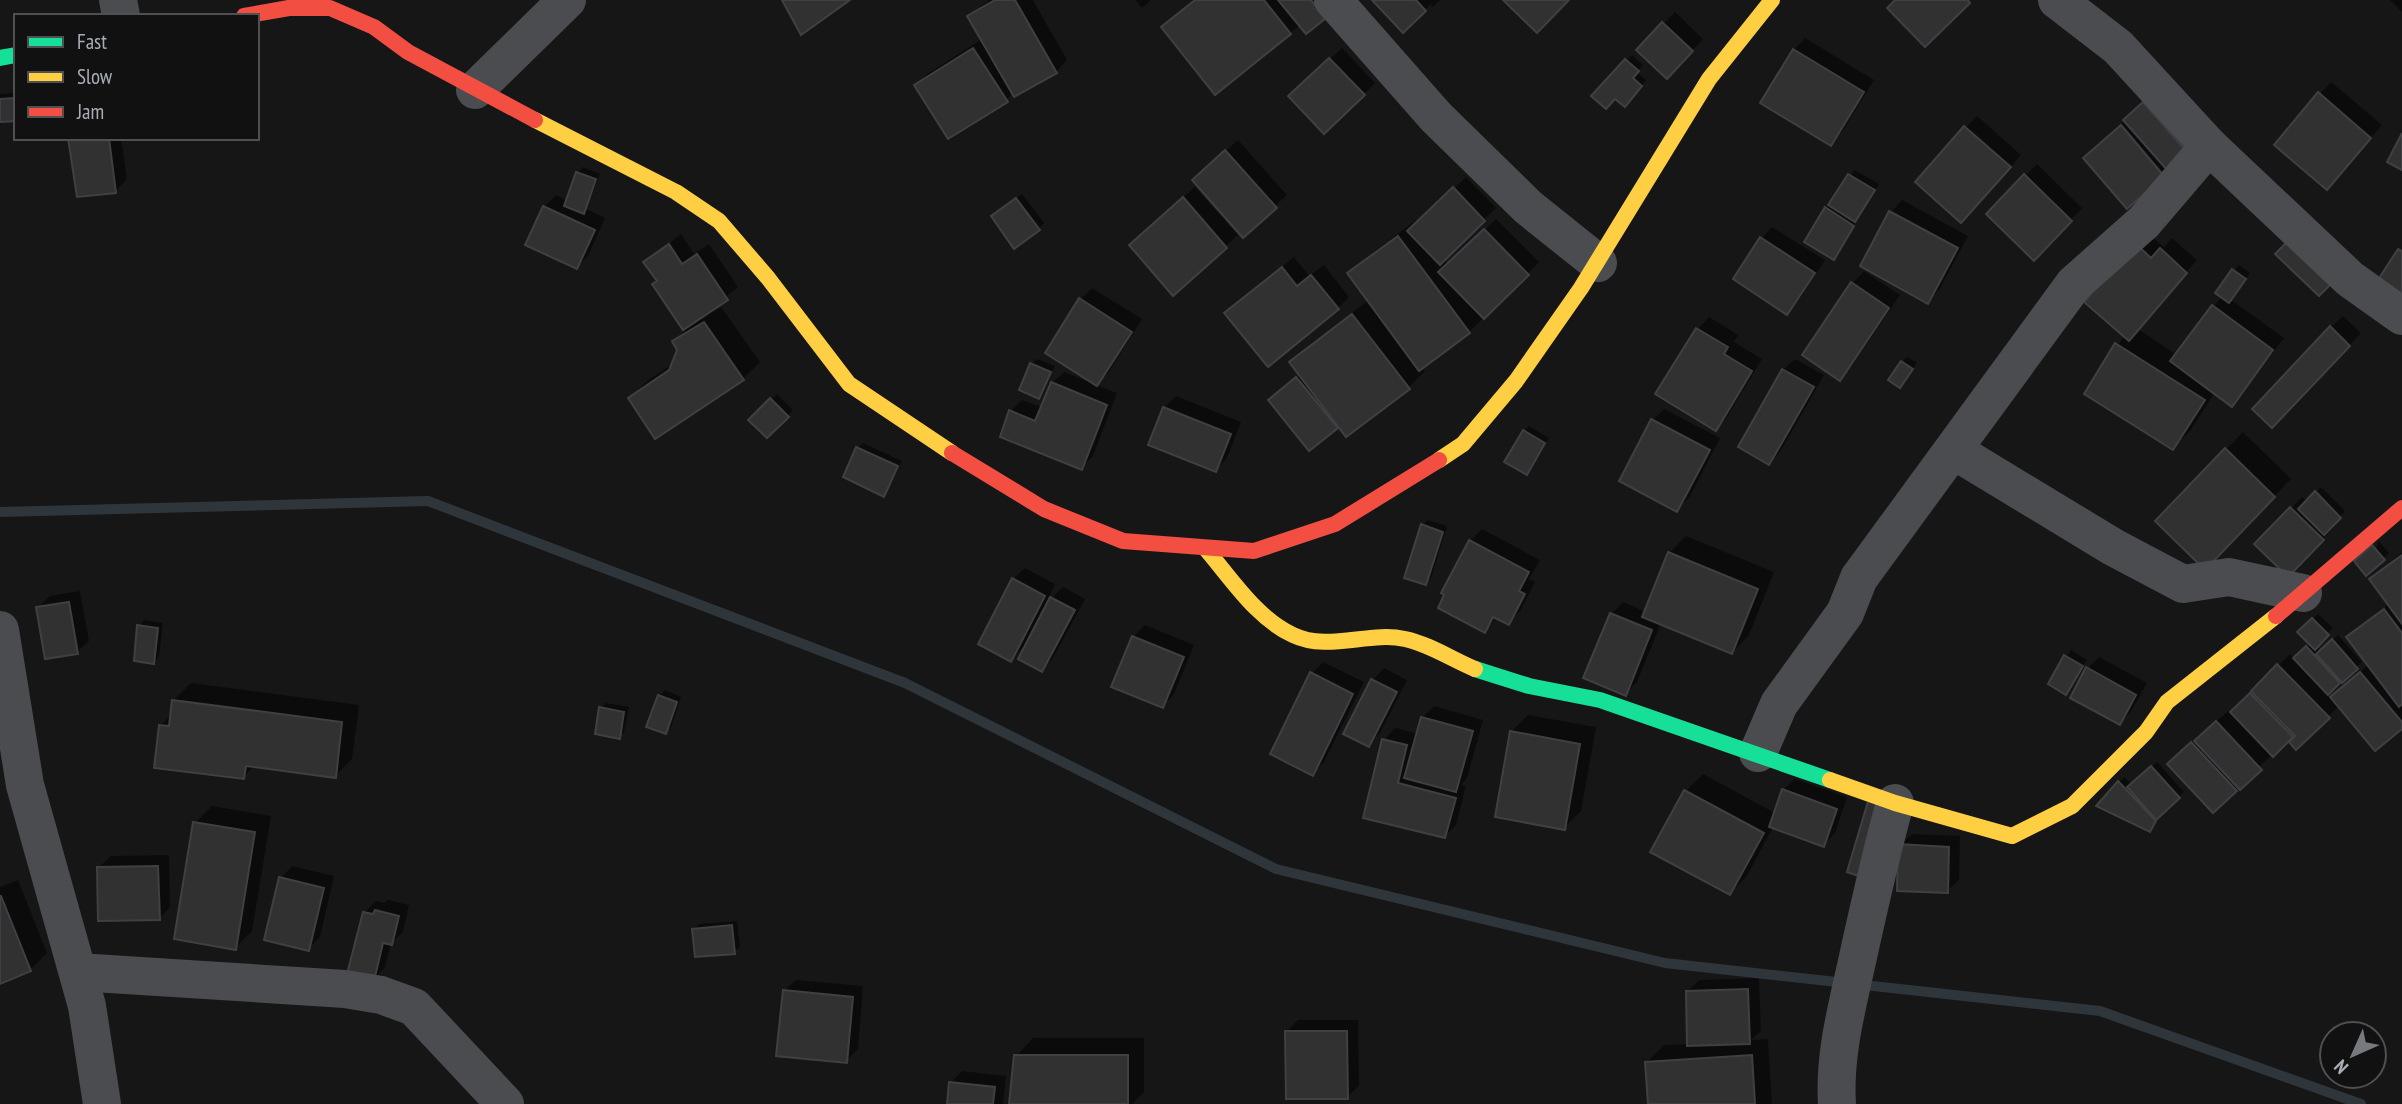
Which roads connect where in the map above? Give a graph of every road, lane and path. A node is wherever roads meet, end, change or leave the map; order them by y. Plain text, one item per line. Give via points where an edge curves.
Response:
1 (567, 0) edge
2 (1333, 0) edge
3 (1772, 0) edge
4 (2057, 0) edge
5 (255, 14) edge
6 (475, 90) junction
7 (2209, 146) junction
8 (1598, 263) junction
9 (2402, 316) edge
10 (1953, 450) junction
11 (2402, 508) edge
12 (1205, 548) junction
13 (2303, 593) junction
14 (0, 630) edge
15 (1758, 753) junction
16 (1895, 803) junction
17 (15, 808) edge
18 (78, 972) junction
19 (102, 1104) edge
20 (505, 1104) edge
21 (1837, 1104) edge

1 - 6 street
2 - 8 street via 1445,126 1528,207
3 - 8 street via 1709,79
4 - 7 street via 2118,47
5 - 6 street via 330,8 374,27
6 - 12 street via 676,192 719,221 849,384 919,433 1044,509 1123,541
7 - 9 street via 2350,279
7 - 10 street via 2144,222 2074,284
8 - 12 street via 1516,381 1463,444 1335,524 1254,551
10 - 13 street via 2113,547 2183,583 2229,577
10 - 15 street via 1859,578 1844,613 1779,704
11 - 13 street
12 - 15 street via 1263,615 1294,636 1331,642 1406,639 1479,671 1600,701
13 - 16 street via 2167,702 2146,732 2072,806 2012,836
14 - 17 street
15 - 16 street
16 - 21 street via 1842,1029
17 - 18 street
18 - 19 street
18 - 20 street via 381,995 414,1007

